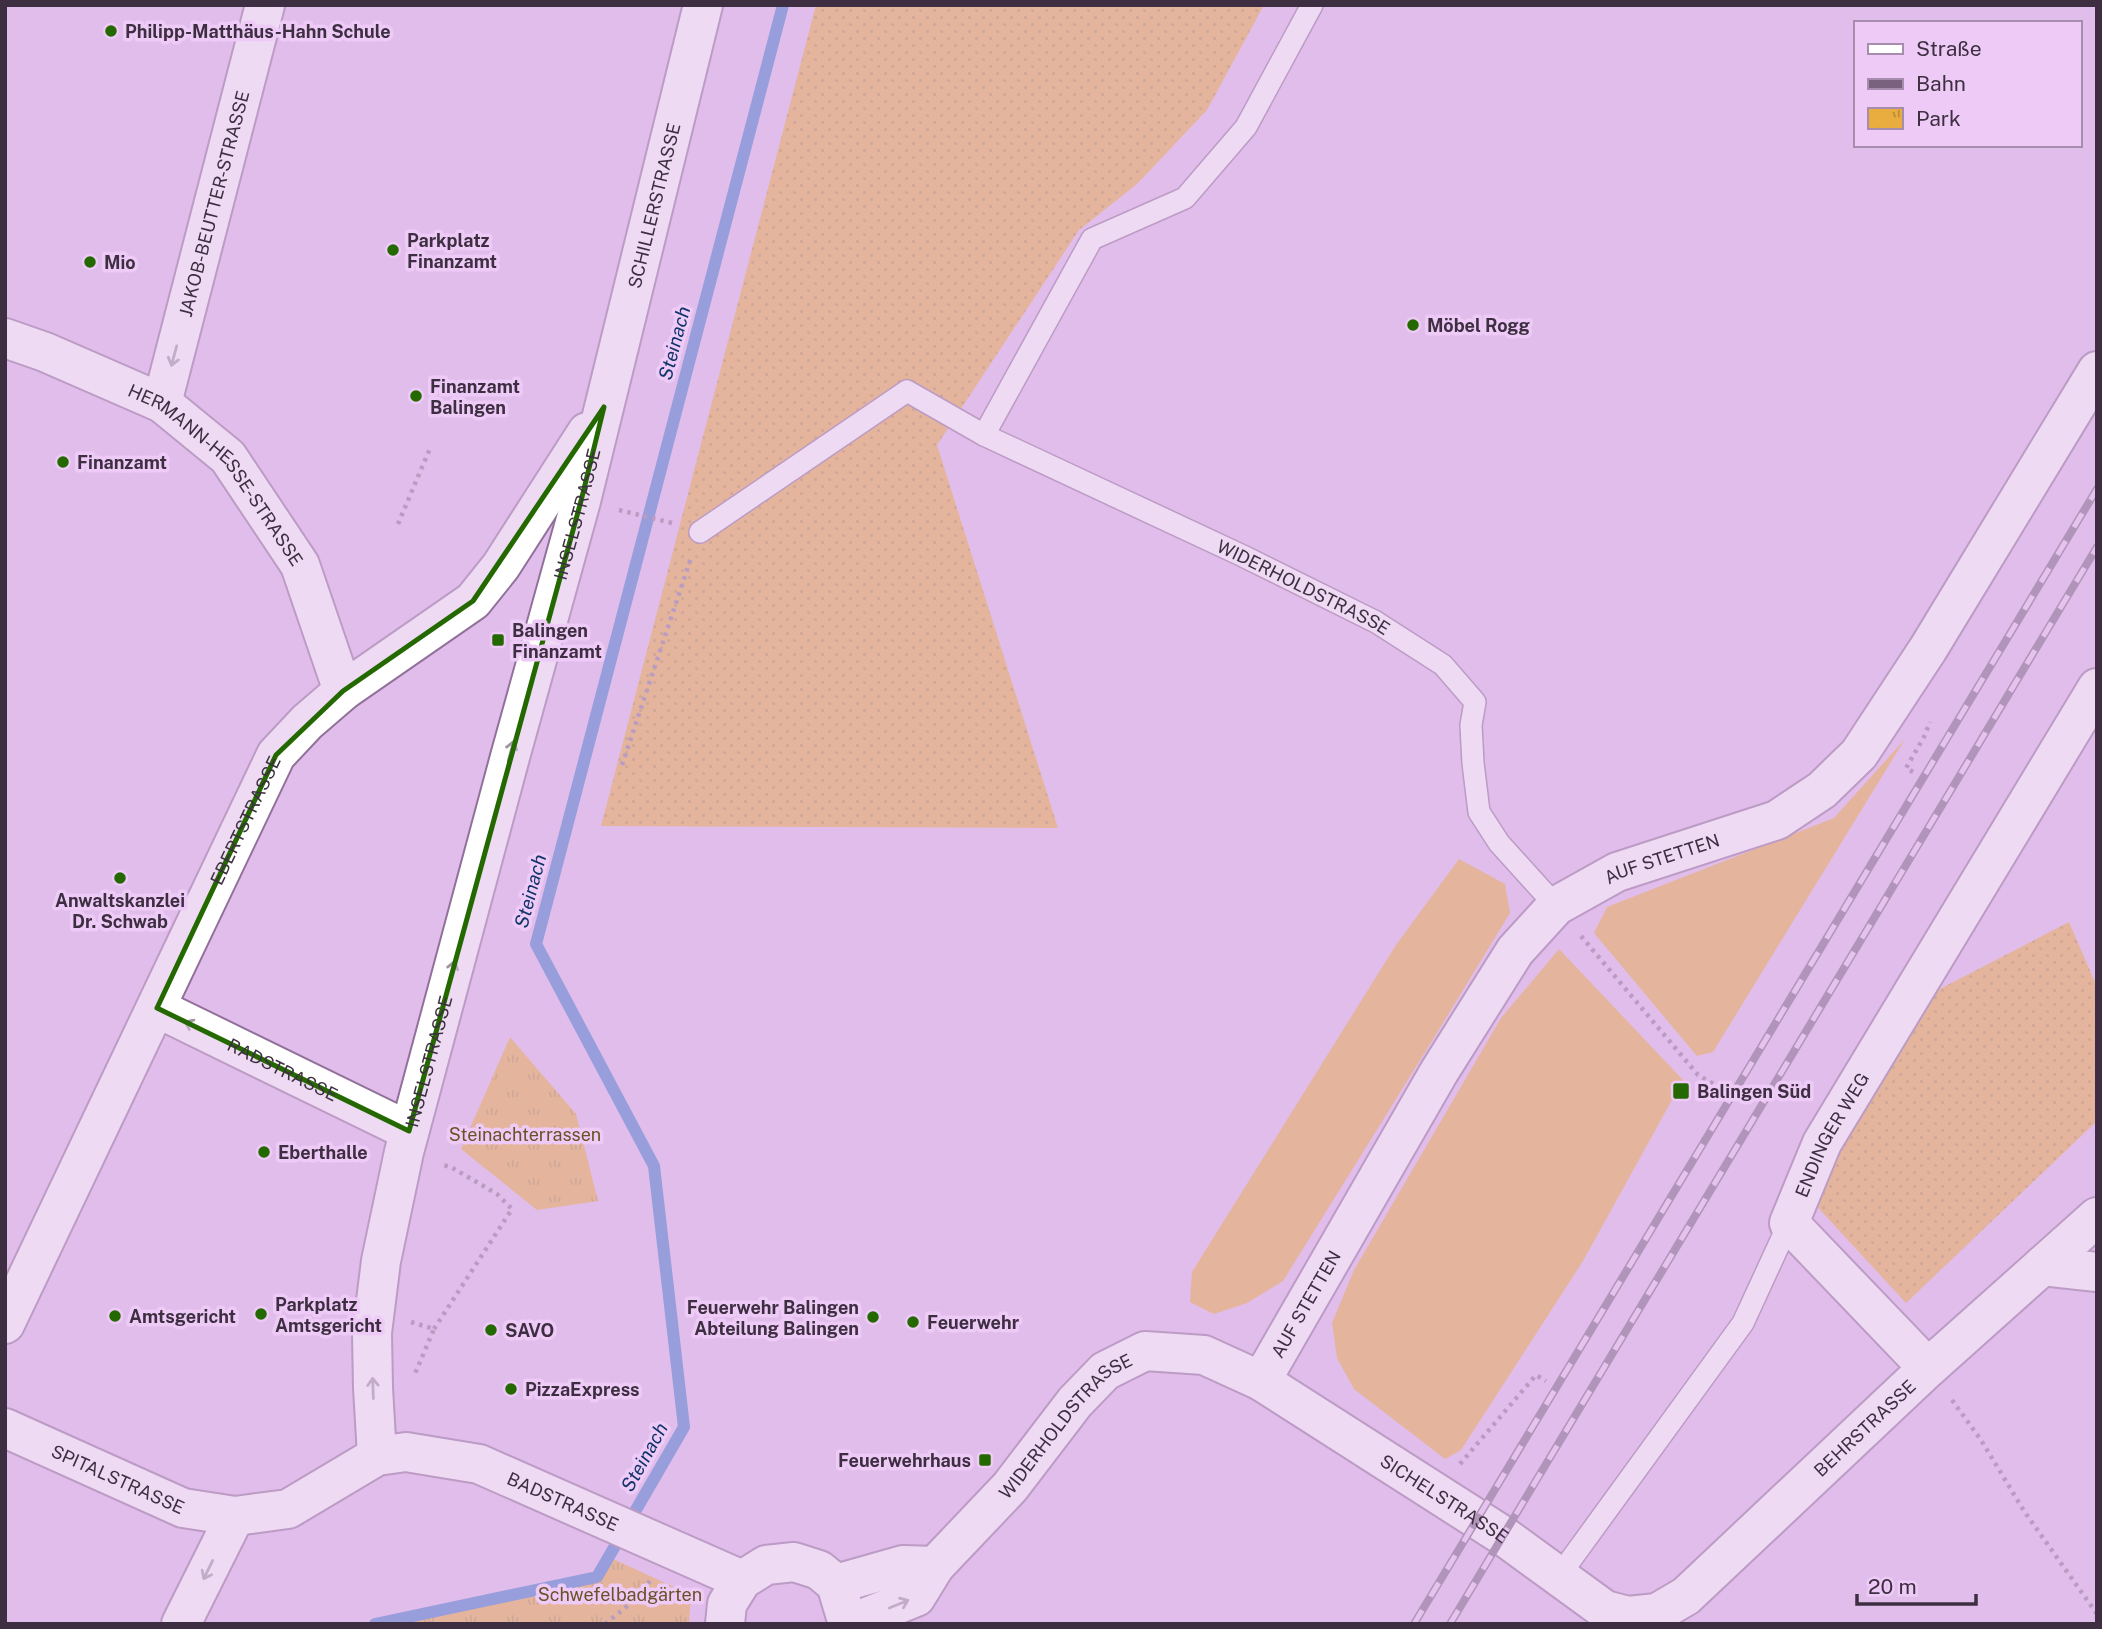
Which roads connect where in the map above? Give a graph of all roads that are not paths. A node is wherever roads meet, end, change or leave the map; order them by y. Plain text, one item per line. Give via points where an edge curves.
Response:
1 (265, 5) edge
2 (704, 5) edge
3 (1312, 5) edge
4 (5, 338) edge
5 (2097, 371) edge
6 (162, 402) junction
7 (604, 407) junction
8 (984, 435) junction
9 (690, 529) road end
10 (2097, 688) edge
11 (343, 691) junction
12 (1556, 906) junction
13 (157, 1008) junction
14 (409, 1131) junction
15 (2097, 1217) edge
16 (1789, 1223) junction
17 (2042, 1266) junction
18 (2097, 1272) edge
19 (5, 1324) edge
20 (1928, 1368) junction
21 (1261, 1381) junction
22 (5, 1428) edge
23 (377, 1456) junction
24 (235, 1516) junction
25 (936, 1566) junction
26 (1559, 1576) junction
27 (742, 1580) junction
28 (836, 1584) junction
29 (1628, 1620) edge
30 (181, 1624) edge
31 (725, 1624) edge
32 (848, 1624) edge

1 -> 6 street, JAKOB-BEUTTER-STRASSE
2 - 7 street, SCHILLERSTRASSE
3 - 8 lane via 1246,127 1185,198 1092,239
4 - 6 street, HERMANN-HESSE-STRASSE
5 - 12 street, AUF STETTEN via 1859,754 1822,790 1777,820 1617,872
6 - 11 street, HERMANN-HESSE-STRASSE via 228,457 300,565
7 - 11 street, EBERTSTRASSE via 501,566 473,601
14 -> 7 street, INSELSTRASSE
8 - 9 lane, WIDERHOLDSTRASSE via 907,391
8 - 12 lane, WIDERHOLDSTRASSE via 1376,622 1443,665 1475,702 1471,725 1479,812 1499,843
10 - 16 street, ENDINGER WEG via 1822,1143
11 - 13 street, EBERTSTRASSE via 276,755
12 - 21 street, AUF STETTEN via 1515,951 1439,1072
14 -> 13 street, RADSTRASSE
13 - 19 street, EBERTSTRASSE
23 -> 14 street, INSELSTRASSE via 372,1333 381,1261
15 - 17 street, BEHRSTRASSE
16 - 20 street
16 - 26 lane, ENDINGER WEG via 1742,1323
17 - 18 street
17 - 20 street, BEHRSTRASSE
20 - 29 street, BEHRSTRASSE via 1686,1596 1657,1613
21 - 25 street, WIDERHOLDSTRASSE via 1204,1355 1157,1351 1145,1351 1105,1371 1075,1402 1010,1487
21 - 26 street, SICHELSTRASSE
22 - 24 street, SPITALSTRASSE via 183,1508
23 - 24 street via 288,1509
23 - 27 street, BADSTRASSE via 405,1452 478,1464
24 -> 30 street
25 - 28 street via 902,1565
32 -> 25 street, WIDERHOLDSTRASSE via 915,1597
26 - 29 street, SICHELSTRASSE via 1605,1610
27 - 28 street via 766,1565 794,1562 819,1570
27 - 31 street via 727,1604
28 - 32 street

